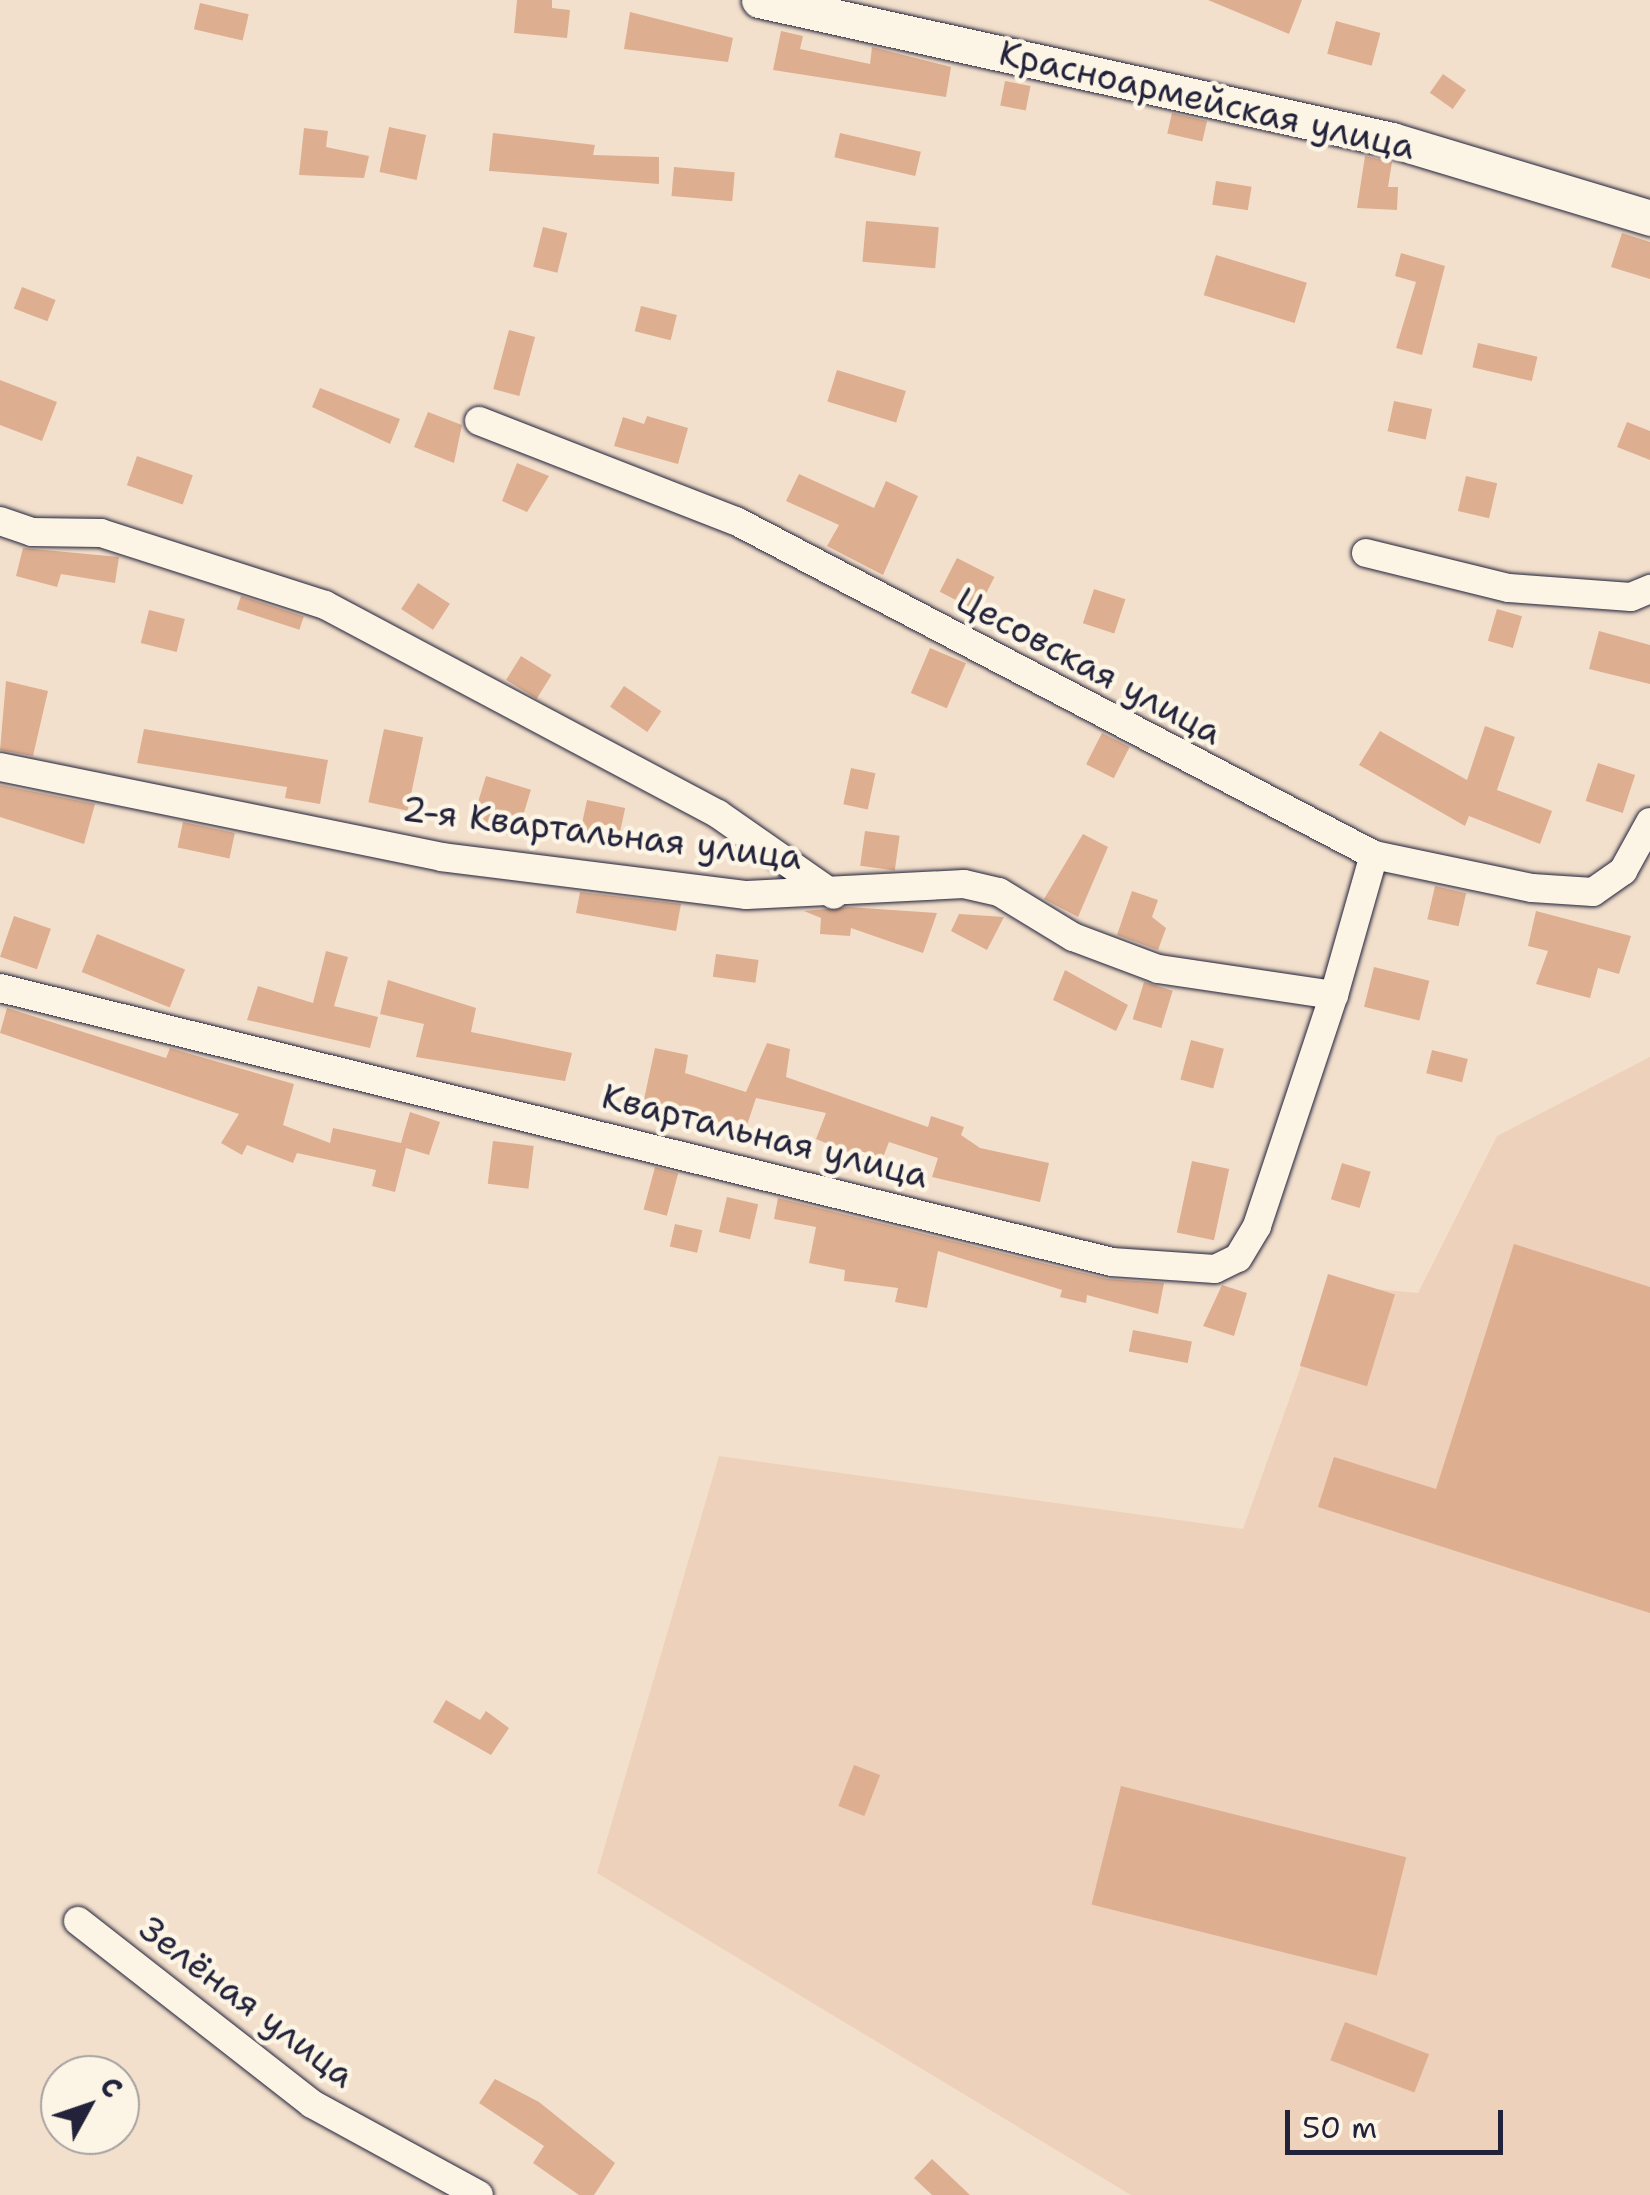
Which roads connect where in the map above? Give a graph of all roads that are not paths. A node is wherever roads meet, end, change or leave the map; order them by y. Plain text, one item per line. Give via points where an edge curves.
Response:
1 (759, 0) edge
2 (1650, 218) edge
3 (479, 421) dead end
4 (0, 521) edge
5 (1366, 553) dead end
6 (1650, 589) edge
7 (0, 767) edge
8 (1650, 822) edge
9 (1374, 855) junction
10 (834, 895) junction
11 (0, 988) edge
12 (1334, 995) junction
13 (78, 1921) dead end
14 (479, 2195) edge

1 - 2 street, Красноармейская улица via 1392,140
3 - 9 street, Цесовская улица via 736,521
4 - 10 street via 32,532 101,533 325,606 718,814
5 - 6 street via 1509,588 1631,597
7 - 10 street, 2-я Квартальная улица via 441,856 771,897
8 - 9 street, Цесовская улица via 1623,871 1580,893
9 - 12 street
10 - 12 street, 2-я Квартальная улица via 915,882 964,884 999,892 1072,937 1158,969
11 - 12 street, Квартальная улица via 1112,1262 1215,1269 1238,1258 1257,1226
13 - 14 street, Зелёная улица via 312,2104

